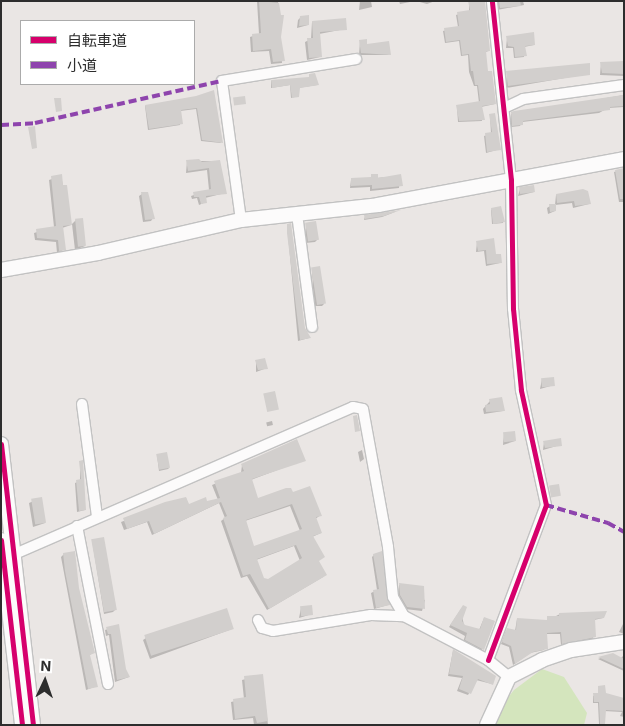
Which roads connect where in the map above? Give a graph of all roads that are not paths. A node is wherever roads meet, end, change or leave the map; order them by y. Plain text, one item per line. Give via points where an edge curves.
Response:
1 (492, 1) edge
2 (356, 58) dead end
3 (624, 85) edge
4 (504, 108) junction
5 (624, 160) edge
6 (511, 180) junction
7 (297, 214) junction
8 (242, 220) junction
9 (1, 270) edge
10 (312, 327) dead end
11 (82, 404) dead end
12 (1, 444) edge
13 (97, 517) junction
14 (77, 526) junction
15 (1, 540) edge
16 (6, 557) edge
17 (404, 616) junction
18 (258, 620) dead end
19 (624, 642) edge
20 (488, 660) junction
21 (509, 677) junction
22 (108, 684) dead end
23 (22, 725) edge
24 (33, 725) edge
25 (487, 725) edge

1 - 4 street
2 - 8 street via 222,81
3 - 4 street via 522,99
4 - 6 street
5 - 6 street
6 - 7 street via 378,205
6 - 20 street via 513,309 521,390 546,506
7 - 8 street
7 - 10 street
8 - 9 street via 98,253
11 - 13 street
12 - 16 street
13 - 14 street
13 - 17 street via 341,410 353,406 363,409 388,547 393,597
14 - 16 street
14 - 22 street
15 - 16 street
16 - 23 street
16 - 24 street
17 - 18 street via 371,615 273,631 262,628
17 - 20 street
19 - 21 street via 571,650
20 - 21 street
21 - 25 street

